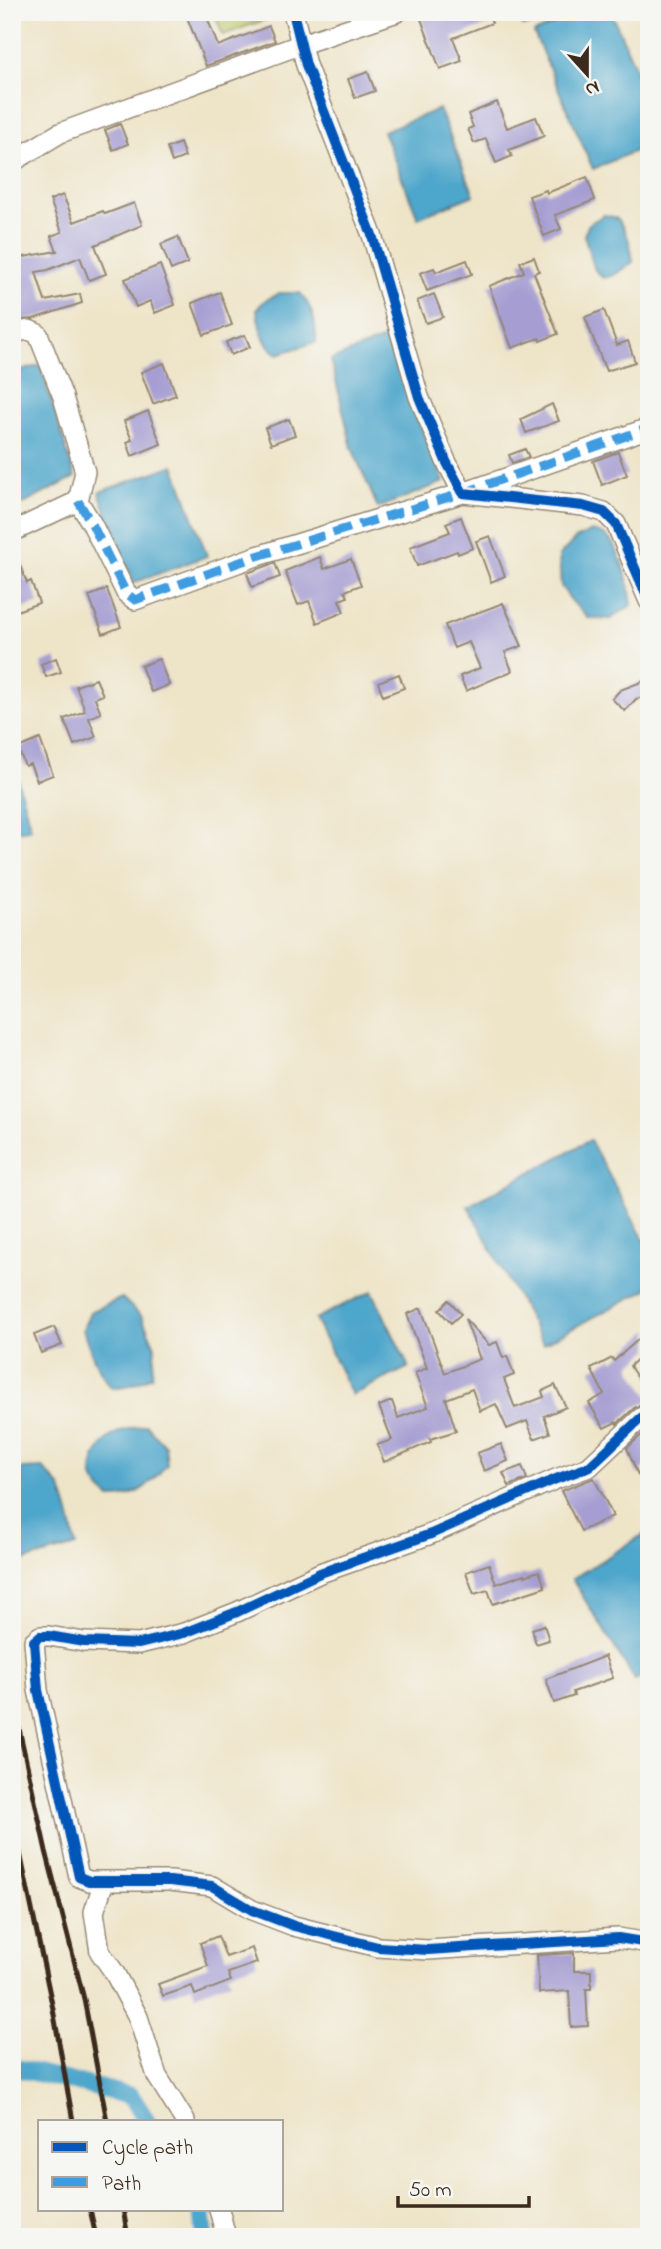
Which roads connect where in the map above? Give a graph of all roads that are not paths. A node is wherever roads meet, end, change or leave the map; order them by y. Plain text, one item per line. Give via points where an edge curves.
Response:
1 (293, 12) edge
2 (397, 12) edge
3 (302, 44) junction
4 (12, 162) edge
5 (12, 333) edge
6 (649, 428) edge
7 (463, 493) junction
8 (78, 501) junction
9 (12, 532) edge
10 (649, 601) edge
11 (649, 1413) edge
12 (104, 1881) junction
13 (649, 1943) edge
14 (184, 2120) edge
15 (219, 2210) edge
16 (226, 2237) edge

1 - 3 street
2 - 3 street
3 - 4 street via 60,133
3 - 7 street via 372,235 419,397
5 - 8 street via 29,330 38,334 63,397 85,472
6 - 7 street
7 - 8 street via 254,557 135,600 126,593
7 - 10 street via 604,512 616,524
8 - 9 street
11 - 12 street via 589,1467 431,1534 320,1573 184,1633 139,1644 49,1636 34,1641 37,1690 79,1877
12 - 13 street via 212,1886 252,1910 294,1926 378,1947 428,1950 618,1938
12 - 14 street via 94,1912 100,1952 138,2017 157,2076
15 - 16 street

